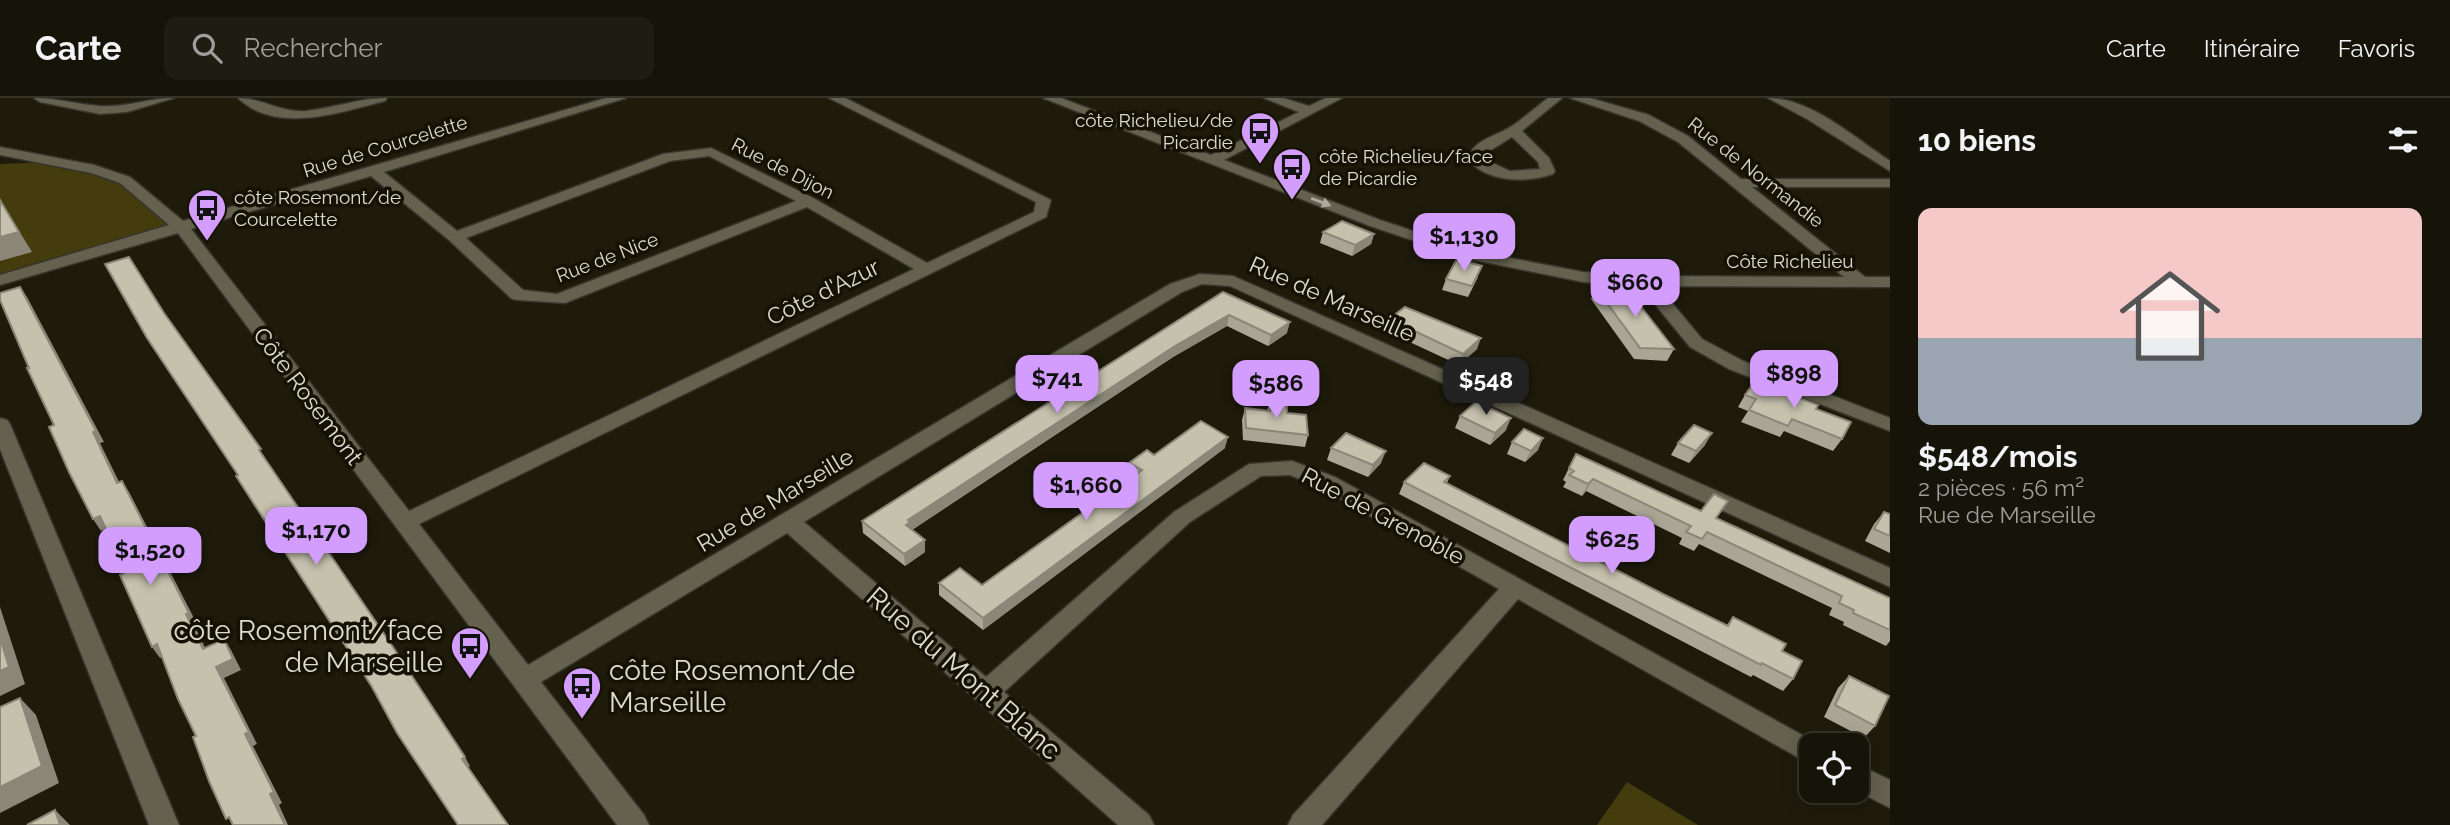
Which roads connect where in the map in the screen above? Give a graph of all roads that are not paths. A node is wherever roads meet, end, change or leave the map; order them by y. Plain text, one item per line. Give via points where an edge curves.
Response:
1 (40, 98) edge
2 (168, 98) edge
3 (244, 98) edge
4 (381, 98) edge
5 (620, 98) edge
6 (835, 98) edge
7 (1049, 98) edge
8 (1080, 98) edge
9 (1270, 98) edge
10 (1336, 98) edge
11 (1556, 98) edge
12 (1576, 98) edge
13 (1774, 98) edge
14 (1310, 111) junction
15 (1514, 131) junction
16 (0, 151) edge
17 (1226, 153) junction
18 (1211, 160) junction
19 (1890, 167) edge
20 (374, 171) junction
21 (1739, 183) junction
22 (1890, 183) edge
23 (808, 201) junction
24 (182, 228) junction
25 (455, 237) junction
26 (926, 269) junction
27 (1847, 270) junction
28 (1890, 270) edge
29 (1640, 275) junction
30 (0, 280) edge
31 (1861, 282) junction
32 (1890, 282) edge
33 (0, 424) edge
34 (1890, 425) edge
35 (788, 521) junction
36 (403, 523) junction
37 (1890, 578) edge
38 (1515, 587) junction
39 (524, 680) junction
40 (987, 692) junction
41 (1799, 744) edge
42 (1869, 783) edge
43 (1890, 795) edge
44 (164, 825) edge
45 (634, 825) edge
46 (1139, 825) edge
47 (1303, 825) edge

1 - 2 street via 100,110
3 - 4 street via 269,111 305,115
5 - 20 street, Rue de Courcelette
6 - 26 street, Côte d'Azur via 1044,200 1041,214
7 - 18 street, Côte Richelieu
8 - 17 street, Côte Richelieu
9 - 14 street
10 - 14 street
11 - 15 street
12 - 21 street, Rue de Normandie via 1644,118 1669,131
13 - 19 street via 1812,116
14 - 17 street
15 - 15 street via 1492,141 1476,153 1475,160 1507,175 1534,176 1548,171
16 - 24 street, Côte Rosemont via 125,180
17 - 18 street
17 - 29 street, Côte Richelieu via 1476,242
18 -> 29 street, Côte Richelieu via 1471,254 1583,277
20 - 24 street, Rue de Courcelette
20 - 25 street, Rue de Nice
21 - 22 street
21 - 27 street, Rue de Normandie
23 - 25 street, Rue de Dijon via 710,152 668,157
23 - 25 street, Rue de Nice via 559,299 518,295
23 - 26 street, Rue de Dijon
24 - 30 street, Rue de Courcelette
24 - 36 street, Côte Rosemont
26 - 36 street, Côte d'Azur
27 - 28 street, Côte Richelieu
27 - 29 street, Côte Richelieu
27 - 31 street, Rue de Normandie
29 - 31 street, Côte Richelieu
29 - 34 street via 1696,343 1736,365
31 - 32 street, Côte Richelieu
33 - 44 street
35 - 37 street, Rue de Marseille via 1176,288 1200,279 1233,281
35 - 39 street, Rue de Marseille
35 - 40 street, Rue du Mont Blanc
36 - 39 street, Côte Rosemont
38 - 40 street, Rue de Grenoble via 1327,482 1292,468 1256,469 1182,517
38 - 41 street, Rue de Grenoble
38 - 47 street
39 - 45 street, Côte Rosemont
40 - 46 street, Rue du Mont Blanc
42 - 43 street

